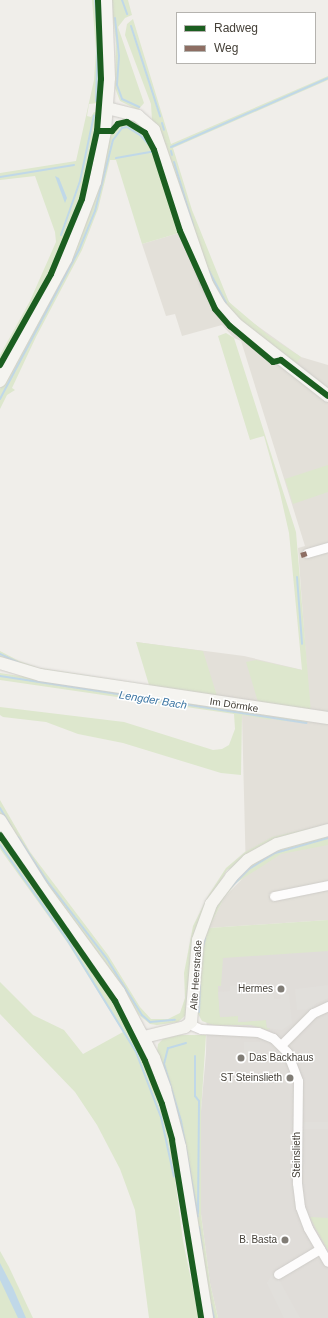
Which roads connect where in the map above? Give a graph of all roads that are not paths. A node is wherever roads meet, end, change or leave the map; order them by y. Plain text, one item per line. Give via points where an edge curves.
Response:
1 (106, 0) edge
2 (107, 108) junction
3 (0, 381) edge
4 (328, 396) edge
5 (328, 547) edge
6 (307, 553) dead end
7 (0, 663) edge
8 (328, 718) edge
9 (0, 820) edge
10 (328, 830) edge
11 (328, 885) edge
12 (274, 896) dead end
13 (328, 1006) edge
14 (189, 1024) junction
15 (144, 1037) junction
16 (281, 1045) junction
17 (320, 1249) junction
18 (328, 1262) edge
19 (278, 1274) dead end
20 (207, 1318) edge

1 - 2 main road via 110,60
2 - 3 main road via 95,182 80,226 57,276
2 - 4 main road via 138,116 154,130 207,284 219,305 236,324
5 - 6 street
7 - 8 main road, Im Dörmke via 47,676
9 - 15 main road via 42,887 109,976
10 - 14 main road, Alte Heerstraße via 297,837 267,849 239,868 218,893 206,915 198,940 193,1016
11 - 12 street
13 - 16 street via 313,1013
14 - 15 main road, Alte Heerstraße
14 - 16 street, Steinslieth via 202,1029 258,1032
15 - 20 main road via 159,1070 176,1127
16 - 17 street, Steinslieth via 292,1062 298,1081 299,1201 308,1228
17 - 18 street, Steinslieth
17 - 19 street

